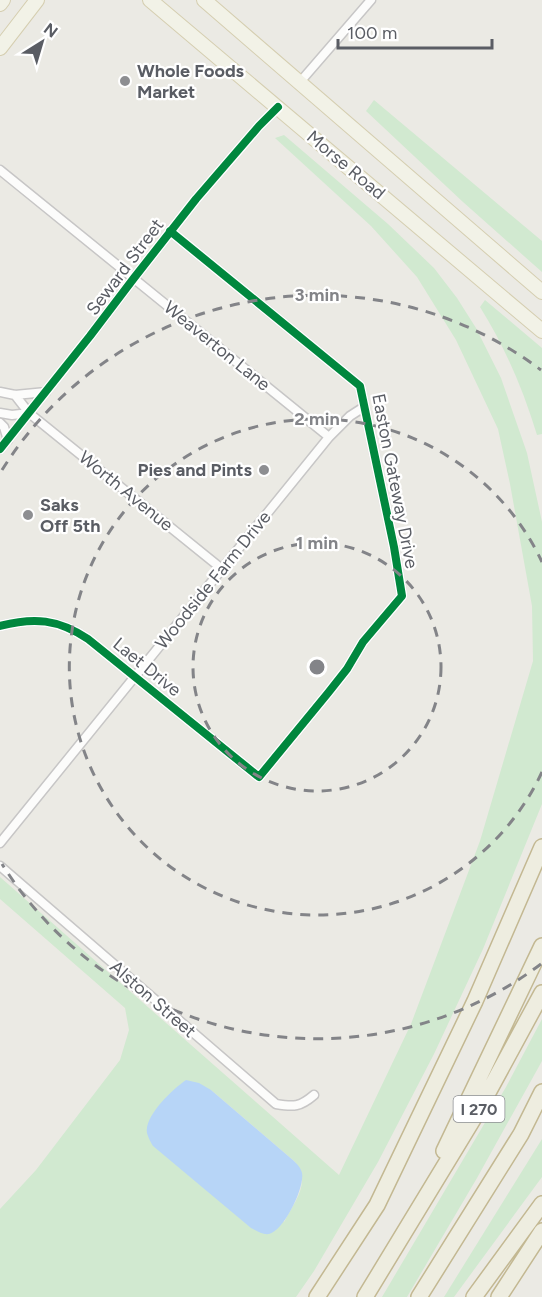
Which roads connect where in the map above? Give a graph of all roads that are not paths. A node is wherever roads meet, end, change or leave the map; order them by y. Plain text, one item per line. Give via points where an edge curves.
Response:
1 (3, 0) edge
2 (37, 0) edge
3 (150, 0) edge
4 (204, 0) edge
5 (371, 0) edge
6 (0, 4) edge
7 (0, 48) edge
8 (300, 82) junction
9 (278, 107) junction
10 (0, 170) edge
11 (170, 231) junction
12 (134, 278) junction
13 (542, 292) edge
14 (542, 331) edge
15 (0, 392) edge
16 (46, 392) junction
17 (15, 395) junction
18 (364, 407) junction
19 (0, 413) edge
20 (30, 413) junction
21 (0, 423) edge
22 (329, 437) junction
23 (8, 440) junction
24 (0, 449) edge
25 (222, 569) junction
26 (0, 626) edge
27 (135, 676) junction
28 (260, 777) joint
29 (0, 843) edge
30 (542, 847) edge
31 (0, 866) edge
32 (542, 946) edge
33 (542, 993) edge
34 (542, 1092) edge
35 (314, 1095) dead end
36 (542, 1107) edge
37 (521, 1134) junction
38 (542, 1204) edge
39 (411, 1222) junction
40 (542, 1231) edge
41 (317, 1297) edge
42 (365, 1297) edge
43 (419, 1297) edge
44 (474, 1297) edge
45 (499, 1297) edge

1 - 6 main road
2 - 7 main road
3 - 9 main road, Morse Road
4 - 8 main road, Morse Road
5 - 8 street
8 - 13 main road, Morse Road
9 - 11 street, Seward Street
9 - 14 main road, Morse Road
10 - 12 street
11 - 12 street, Seward Street
11 - 18 street, Easton Gateway Drive via 360,386
12 - 16 street, Seward Street
12 - 22 street, Weaverton Lane
15 - 17 street
16 - 17 street
16 - 20 street, Seward Street
17 - 20 street, Worth Avenue
18 - 22 street, Woodside Farm Drive
18 - 28 street, Easton Gateway Drive via 402,596
19 - 20 street
20 - 23 street, Seward Street
20 - 25 street, Worth Avenue
21 - 23 street
22 - 25 street, Woodside Farm Drive
23 - 24 street, Seward Street
25 - 27 street, Woodside Farm Drive
26 - 27 street, Laet Drive via 49,621 74,630
27 - 28 street, Laet Drive
27 - 29 street, Woodside Farm Drive
30 - 41 highway via 475,1001 376,1205
31 - 35 street, Alston Street via 276,1104 302,1105
32 - 39 highway
33 - 39 highway, I 270 via 478,1111
34 - 37 highway, I 270
36 - 37 highway
37 - 43 highway, I 270
38 - 44 highway
39 - 42 highway, I 270
40 - 45 highway

